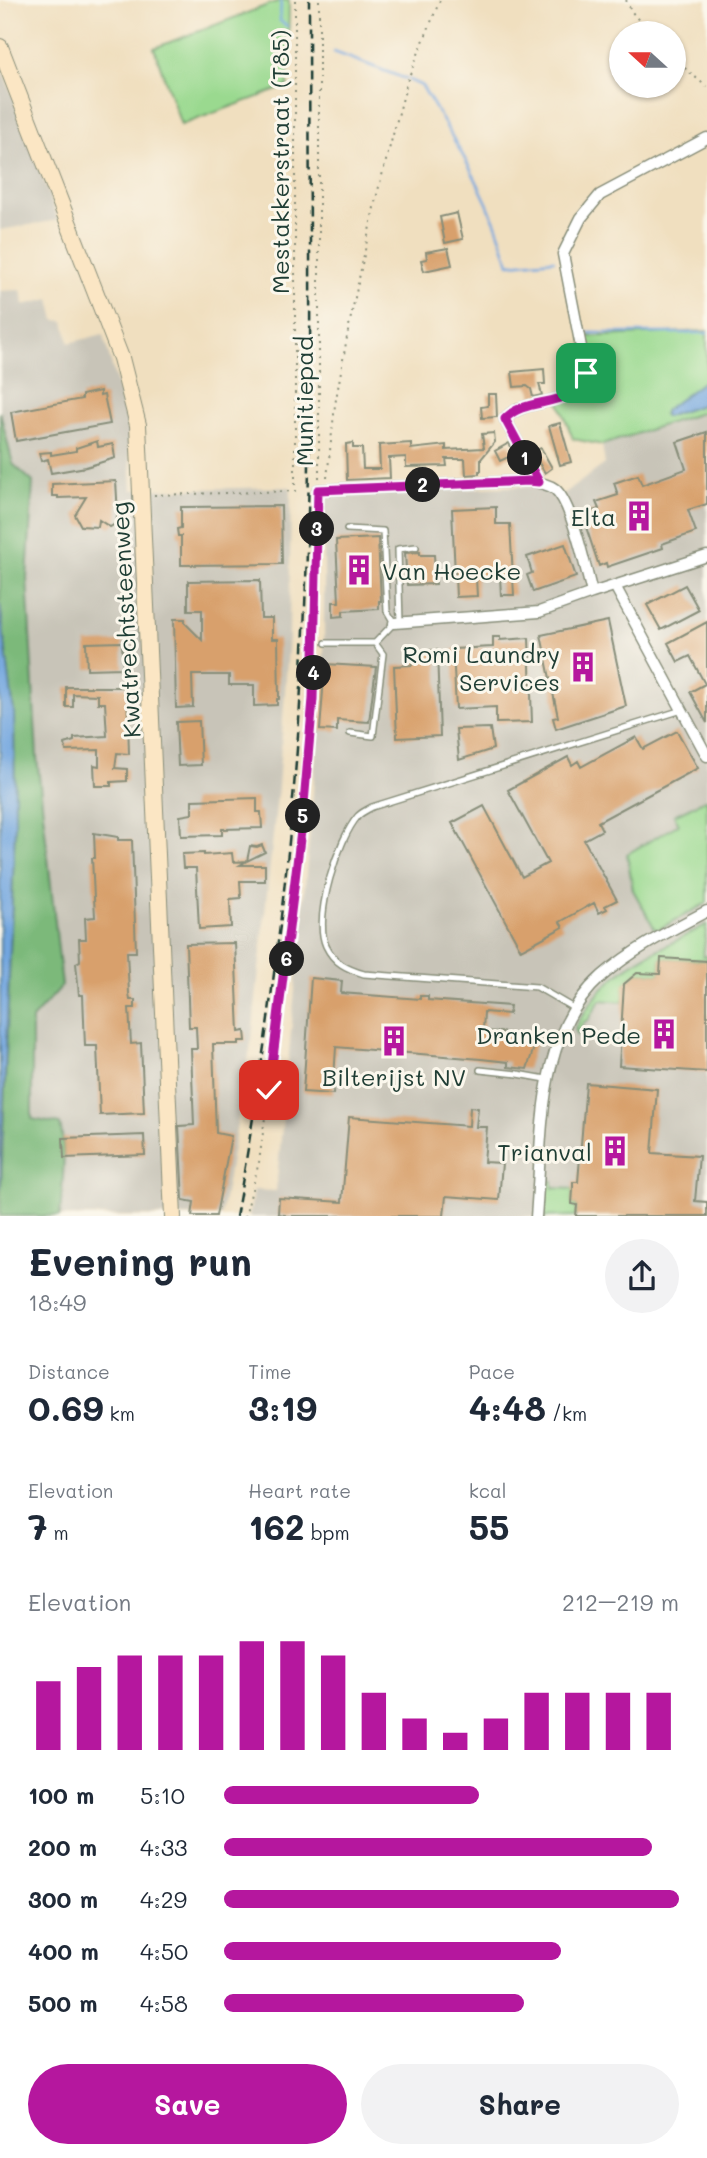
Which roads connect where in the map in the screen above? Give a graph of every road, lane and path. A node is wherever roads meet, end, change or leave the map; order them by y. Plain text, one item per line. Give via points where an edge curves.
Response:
1 (295, 0) edge
2 (319, 0) edge
3 (440, 0) edge
4 (626, 0) edge
5 (639, 21) edge
6 (0, 47) edge
7 (686, 69) edge
8 (707, 87) edge
9 (707, 138) edge
10 (533, 481) junction
11 (322, 490) junction
12 (142, 495) junction
13 (347, 528) dead end
14 (416, 547) dead end
15 (707, 556) edge
16 (615, 586) junction
17 (592, 593) junction
18 (397, 623) junction
19 (326, 643) dead end
20 (375, 643) junction
21 (682, 710) junction
22 (350, 733) dead end
23 (707, 756) edge
24 (707, 911) edge
25 (575, 1009) junction
26 (480, 1070) dead end
27 (546, 1080) junction
28 (173, 1216) edge
29 (245, 1216) edge
30 (536, 1216) edge

1 - 12 path, Mestakkerstraat (T85) via 295,491
2 - 11 path, Munitiepad
3 - 11 path via 408,79 376,198
4 - 5 path
6 - 12 street, Kwatrechtsteenweg via 121,358 138,425
7 - 8 path
9 - 10 street via 600,195 581,218 563,254 586,373 584,383 578,390 516,410 505,419
10 - 11 street
10 - 17 street via 554,488 566,506
11 - 29 path, Munitiepad via 303,815 261,1149
12 - 28 street, Kwatrechtsteenweg
13 - 18 lane via 383,531 387,611
14 - 18 lane via 398,549
15 - 16 street
16 - 17 street
16 - 21 street
17 - 18 street via 540,612
18 - 20 lane
19 - 20 lane
20 - 22 lane via 383,654 373,736
21 - 23 street
21 - 25 lane via 372,807 360,813 352,825 328,880 323,930 325,943 341,965 364,974 537,988
24 - 25 street via 661,935 603,976
25 - 27 street
26 - 27 lane
27 - 30 street

